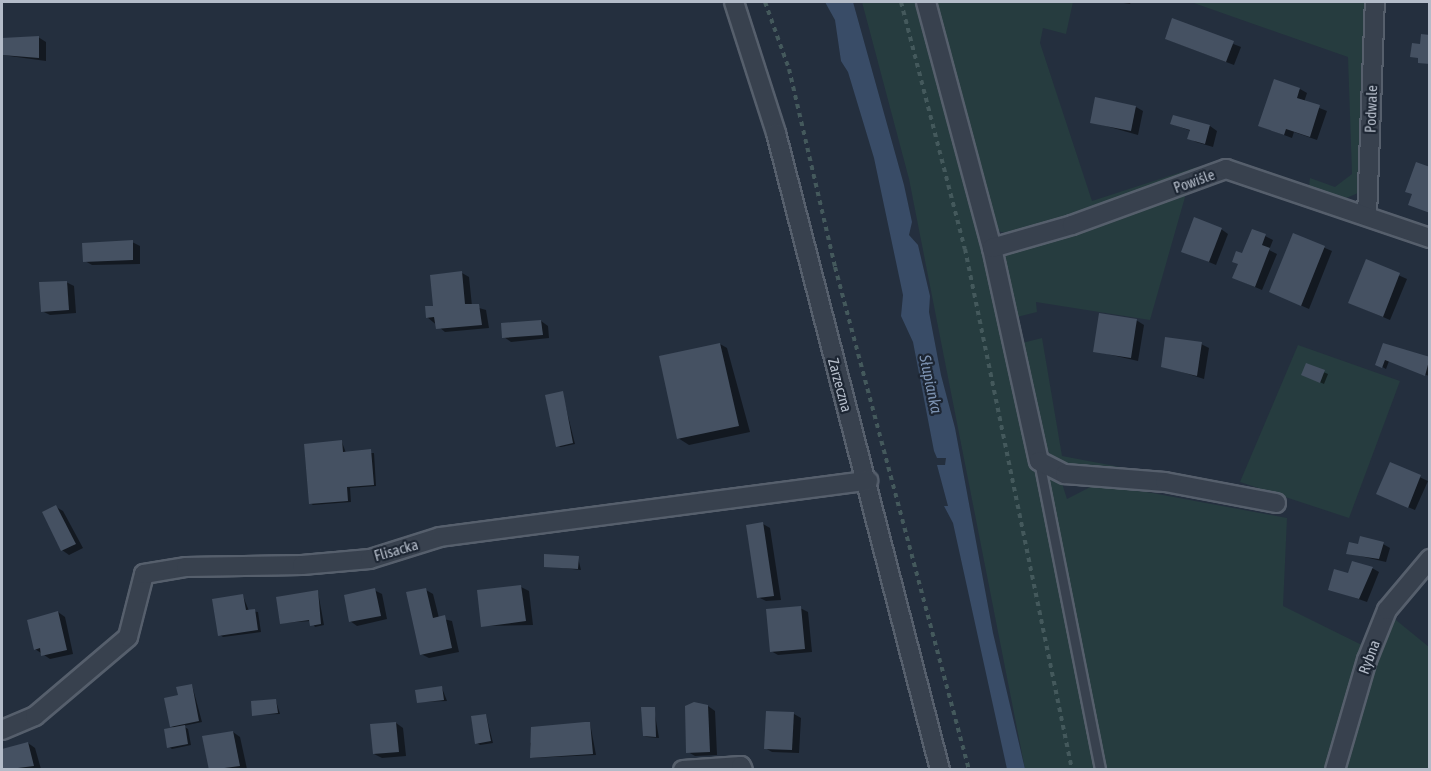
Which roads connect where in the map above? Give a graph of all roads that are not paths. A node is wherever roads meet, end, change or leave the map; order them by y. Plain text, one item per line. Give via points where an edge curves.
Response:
1 (735, 2) edge
2 (926, 2) edge
3 (1374, 2) edge
4 (1367, 216) junction
5 (1430, 238) edge
6 (992, 248) junction
7 (1039, 461) junction
8 (867, 481) junction
9 (1276, 503) dead end
10 (1430, 559) edge
11 (2, 730) edge
12 (683, 770) edge
13 (743, 770) edge
14 (940, 770) edge
15 (1100, 770) edge
16 (1335, 770) edge

1 - 8 street, Zarzeczna via 776,133
2 - 6 street
3 - 4 street, Podwale
4 - 5 street, Powiśle
4 - 6 street, Powiśle via 1226,169 1072,225
6 - 7 street
7 - 9 street via 1065,474 1165,482
7 - 15 lane
8 - 11 street, Flisacka via 440,537 370,559 302,565 186,567 144,574 128,637 35,716
8 - 14 street, Zarzeczna
10 - 16 street, Rybna via 1387,610 1367,660
12 - 13 street via 741,766

